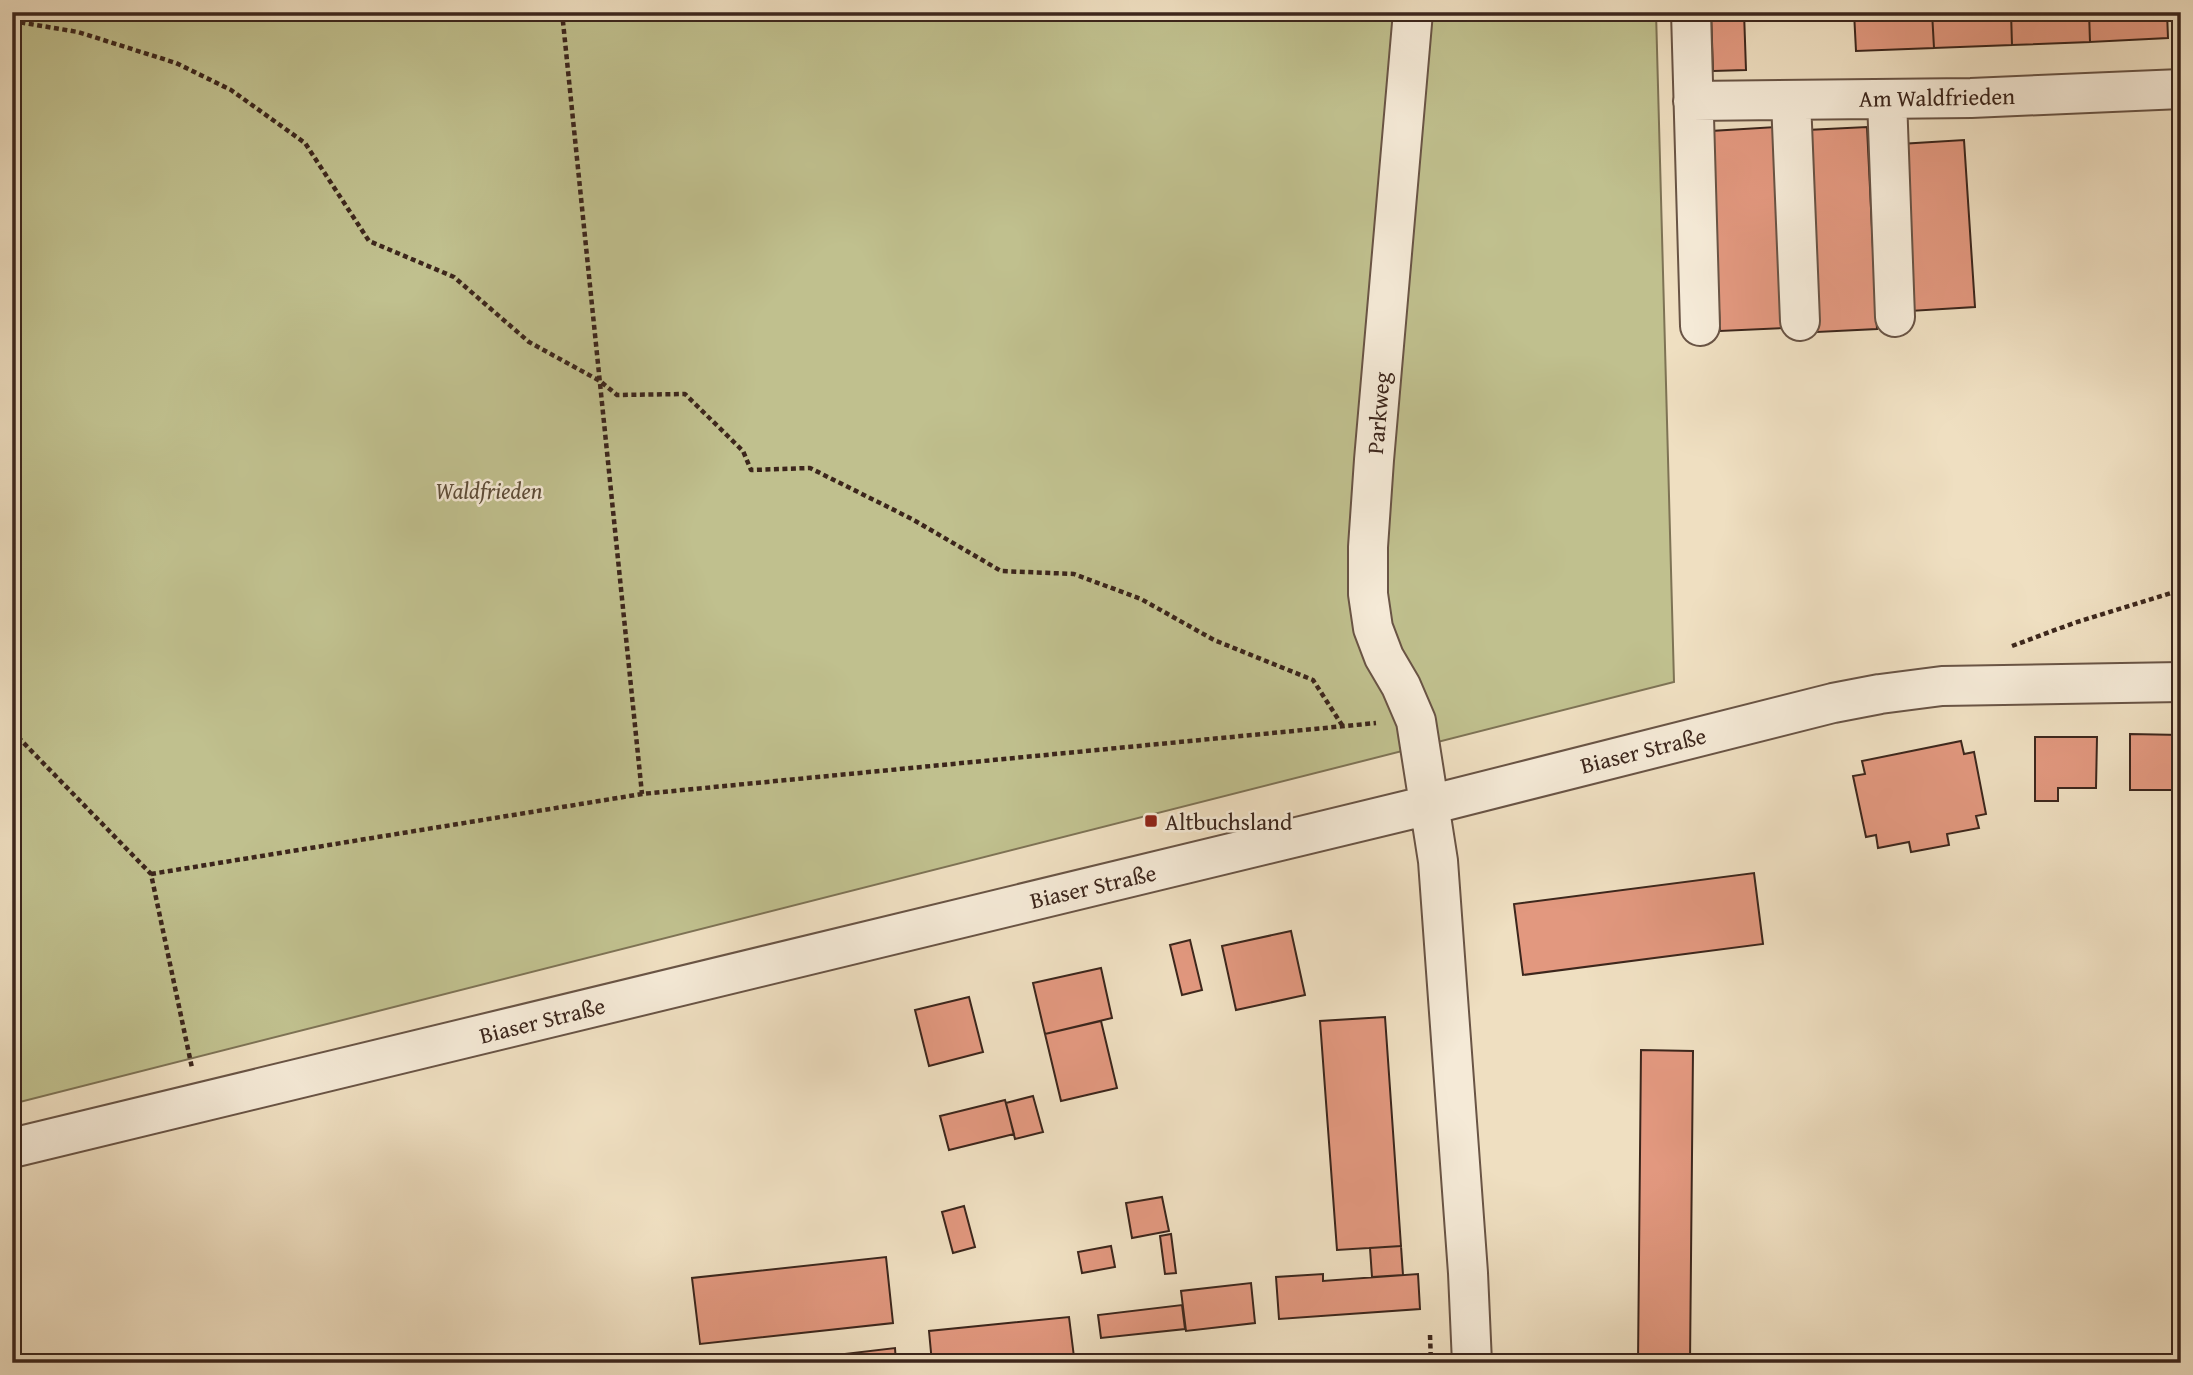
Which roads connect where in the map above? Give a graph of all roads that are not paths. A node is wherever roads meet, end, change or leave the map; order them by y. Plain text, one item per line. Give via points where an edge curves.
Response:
1 (1413, 12) edge
2 (1691, 12) edge
3 (2181, 89) edge
4 (1887, 99) junction
5 (1791, 100) junction
6 (1693, 101) junction
7 (1895, 317) dead end
8 (1800, 321) dead end
9 (1700, 326) dead end
10 (2181, 682) edge
11 (1429, 805) junction
12 (12, 1148) edge
13 (1472, 1363) edge

1 - 11 street, Parkweg via 1374,460 1368,594 1373,628 1416,721
2 - 6 street
3 - 4 street, Am Waldfrieden
4 - 5 street, Am Waldfrieden
4 - 7 street
5 - 6 street, Am Waldfrieden
5 - 8 street
6 - 9 street
10 - 11 street, Biaser Straße via 1942,687 1880,694
11 - 12 street, Biaser Straße
11 - 13 street via 1451,1029

